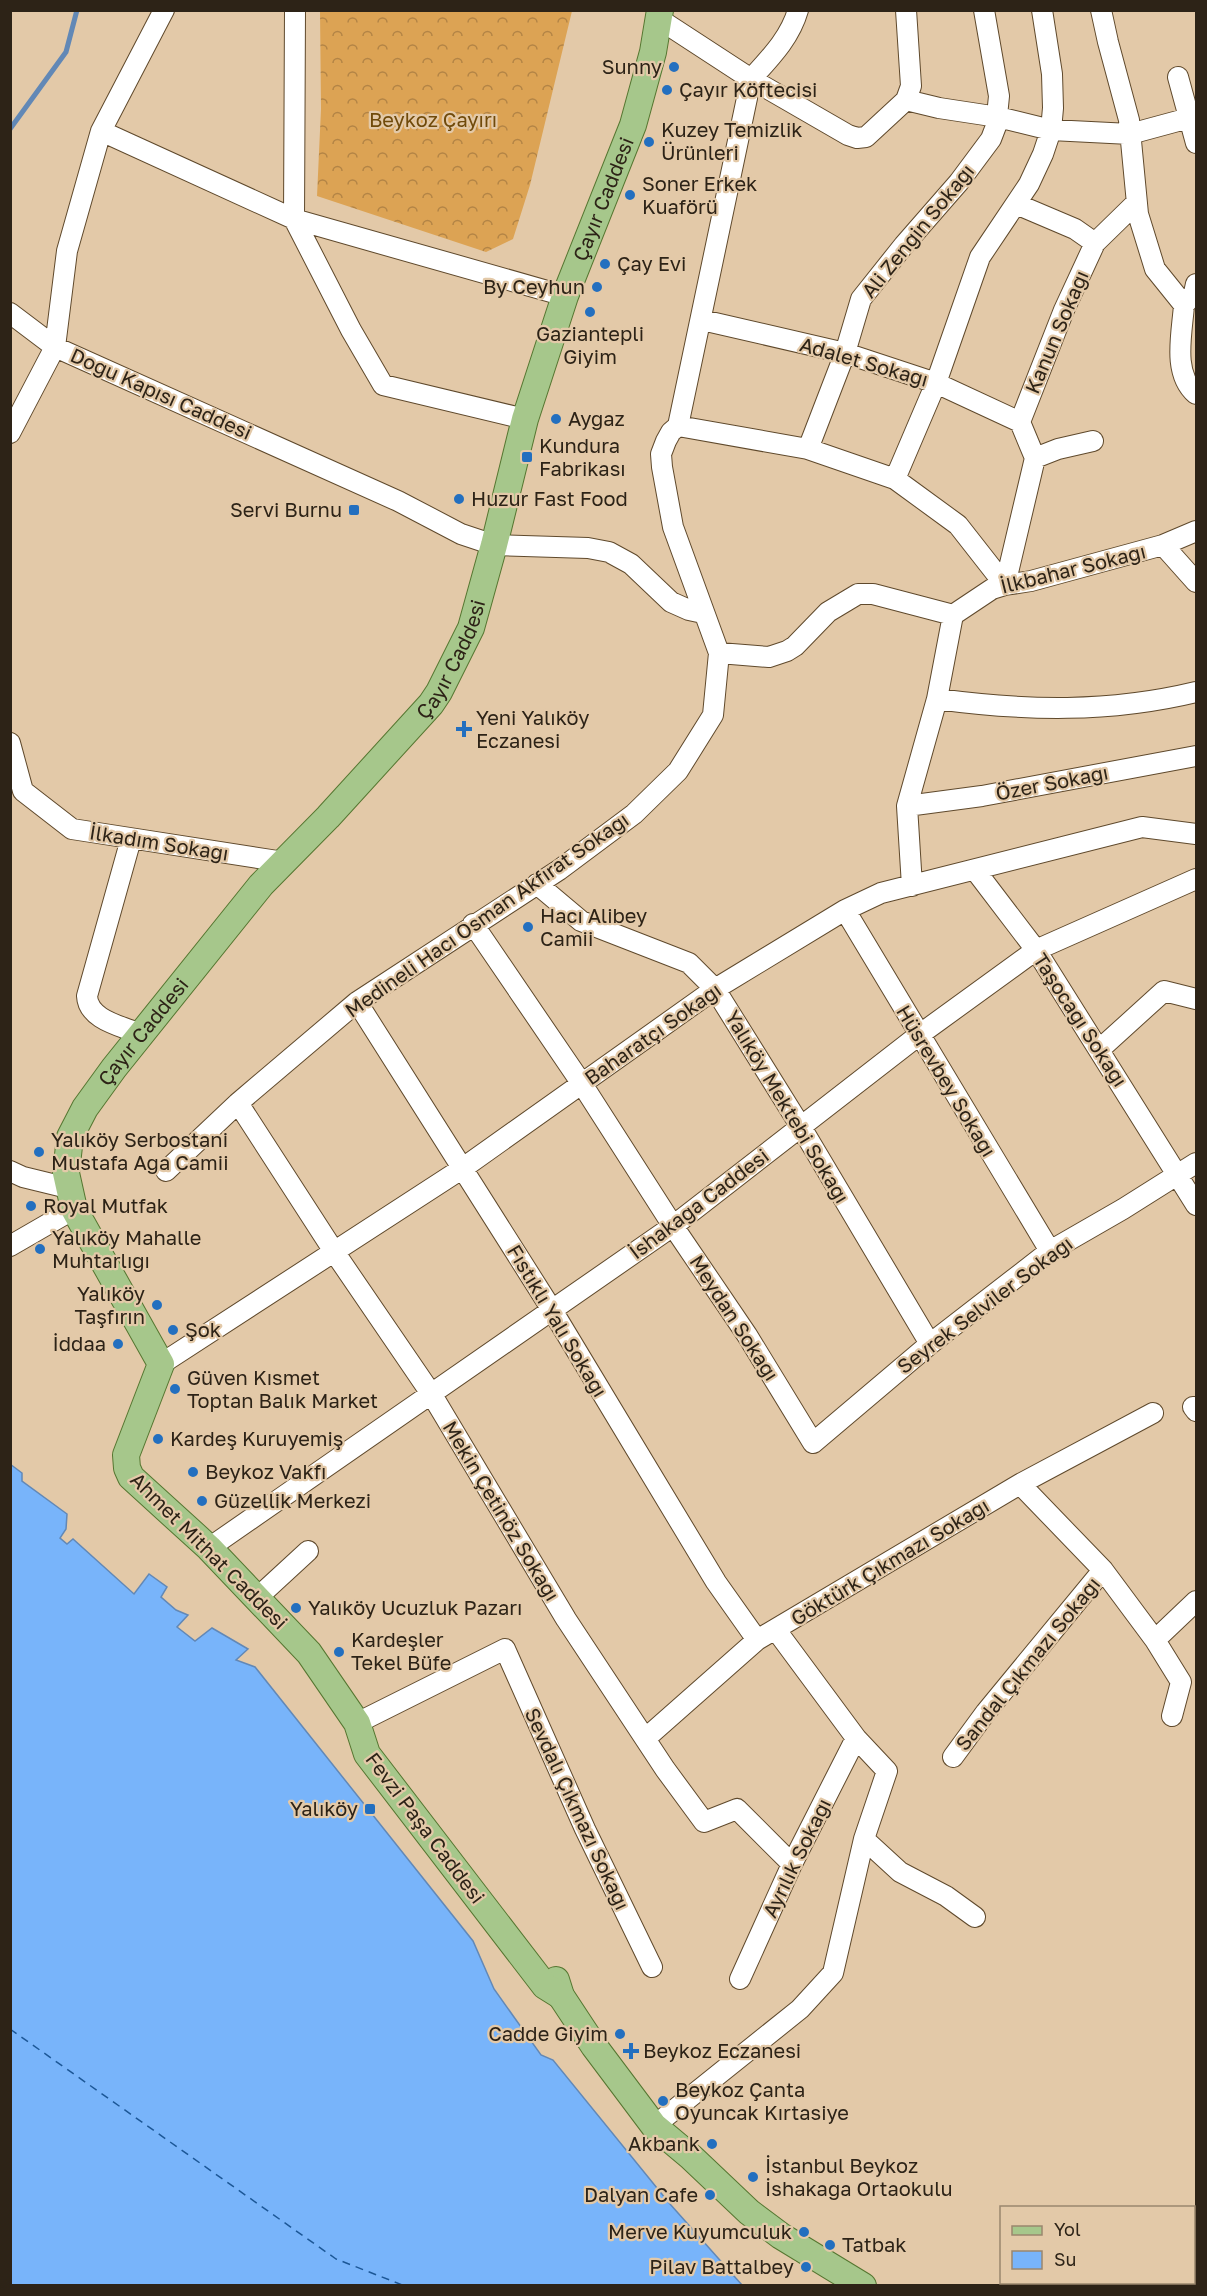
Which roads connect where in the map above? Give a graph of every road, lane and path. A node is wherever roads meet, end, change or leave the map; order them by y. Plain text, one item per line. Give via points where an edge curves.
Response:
1 (164, 10) edge
2 (295, 10) edge
3 (798, 10) edge
4 (906, 10) edge
5 (984, 10) edge
6 (1042, 10) edge
7 (1101, 10) edge
8 (660, 15) edge
9 (1178, 77) dead end
10 (751, 79) junction
11 (906, 100) junction
12 (998, 117) junction
13 (1189, 118) junction
14 (1051, 130) junction
15 (101, 131) junction
16 (1130, 134) junction
17 (1197, 143) edge
18 (1136, 202) junction
19 (1016, 204) junction
20 (294, 219) junction
21 (1095, 243) junction
22 (1197, 284) edge
23 (564, 296) junction
24 (1184, 305) junction
25 (10, 313) edge
26 (702, 320) junction
27 (55, 347) junction
28 (845, 353) junction
29 (936, 382) junction
30 (1197, 394) edge
31 (525, 418) junction
32 (1020, 422) junction
33 (678, 426) junction
34 (10, 433) edge
35 (1093, 441) dead end
36 (808, 449) junction
37 (1035, 458) junction
38 (895, 479) junction
39 (1197, 531) edge
40 (494, 545) junction
41 (1163, 545) junction
42 (1197, 582) edge
43 (1005, 585) junction
44 (703, 613) junction
45 (953, 615) junction
46 (719, 653) junction
47 (1197, 692) edge
48 (937, 699) junction
49 (10, 743) edge
50 (1197, 756) edge
51 (908, 806) junction
52 (1197, 834) edge
53 (131, 839) junction
54 (284, 862) junction
55 (975, 870) junction
56 (1197, 879) edge
57 (537, 884) junction
58 (912, 886) junction
59 (845, 910) junction
60 (473, 924) junction
61 (1036, 950) junction
62 (716, 989) junction
63 (1197, 999) edge
64 (357, 1002) junction
65 (140, 1034) junction
66 (919, 1035) junction
67 (1100, 1049) junction
68 (582, 1084) junction
69 (238, 1103) junction
70 (801, 1127) junction
71 (1197, 1163) edge
72 (464, 1168) junction
73 (10, 1171) edge
74 (166, 1171) dead end
75 (1178, 1174) junction
76 (72, 1201) junction
77 (1197, 1204) edge
78 (673, 1226) junction
79 (10, 1246) edge
80 (1050, 1251) junction
81 (335, 1253) junction
82 (552, 1310) junction
83 (930, 1344) junction
84 (161, 1364) junction
85 (432, 1395) junction
86 (1153, 1413) dead end
87 (813, 1443) joint
88 (1020, 1484) junction
89 (209, 1548) junction
90 (308, 1551) dead end
91 (1103, 1570) junction
92 (257, 1598) junction
93 (1197, 1601) edge
94 (776, 1630) junction
95 (758, 1640) junction
96 (1155, 1640) junction
97 (1172, 1716) dead end
98 (357, 1724) junction
99 (646, 1738) junction
100 (856, 1738) junction
101 (953, 1757) dead end
102 (864, 1839) junction
103 (792, 1864) junction
104 (975, 1917) dead end
105 (652, 1967) dead end
106 (740, 1979) dead end
107 (654, 2126) junction
108 (863, 2286) edge

1 - 15 street, Doğu Kapısı Caddesi
2 - 20 street
3 - 10 street via 778,50
4 - 11 street via 911,86
5 - 12 street, Ali Zengin Sokağı via 999,96
6 - 14 street via 1052,74
7 - 16 street
8 - 10 street
8 - 23 main road, Çayır Caddesi via 633,125
9 - 13 street
10 - 11 street via 857,138 866,137
10 - 26 street, Medineli Hacı Osman Akfırat Sokağı
11 - 12 street
12 - 14 street
12 - 28 street, Ali Zengin Sokağı via 991,139 959,182 861,299
13 - 16 street
13 - 17 street
14 - 16 street
14 - 19 street via 1029,184
15 - 20 street
15 - 27 street, Doğu Kapısı Caddesi via 67,251
16 - 18 street
18 - 21 street
18 - 24 street via 1155,269
19 - 21 street via 1075,229
19 - 29 street via 980,257
20 - 23 street
20 - 31 street via 383,385
21 - 32 street, Kanun Sokağı
22 - 24 street
23 - 31 main road, Çayır Caddesi
24 - 30 street via 1180,365 1189,387
25 - 27 street
26 - 28 street, Adalet Sokağı
26 - 33 street, Medineli Hacı Osman Akfırat Sokağı
27 - 34 street
27 - 40 street, Doğu Kapısı Caddesi via 398,501 461,534
28 - 29 street, Adalet Sokağı
28 - 36 street, Ali Zengin Sokağı
29 - 32 street, Adalet Sokağı
29 - 38 street
31 - 40 main road, Çayır Caddesi
32 - 37 street
33 - 36 street
33 - 44 street, Medineli Hacı Osman Akfırat Sokağı via 666,441 662,467 673,527
35 - 37 street
36 - 38 street
37 - 43 street
38 - 43 street via 958,525
39 - 41 street, İlkbahar Sokağı
40 - 44 street via 609,552 631,564 671,602
40 - 54 main road, Çayır Caddesi via 471,628 431,704
41 - 42 street
41 - 43 street, İlkbahar Sokağı
43 - 45 street, İlkbahar Sokağı
44 - 46 street, Medineli Hacı Osman Akfırat Sokağı
45 - 46 street via 873,594 858,594 828,612 787,651 769,657
45 - 48 street
46 - 57 street, Medineli Hacı Osman Akfırat Sokağı via 713,714 678,771 634,814
47 - 48 street via 1078,708 1035,709
48 - 51 street
49 - 53 street, İlkadım Sokağı via 23,790 72,829
50 - 51 street, Özer Sokağı
51 - 58 street
52 - 55 street, Baharatçı Sokağı via 1142,827
53 - 54 street, İlkadım Sokağı
53 - 65 street via 87,996 94,1014
54 - 65 main road, Çayır Caddesi
55 - 58 street, Baharatçı Sokağı
55 - 61 street, Taşocağı Sokağı
56 - 61 street, İshakağa Caddesi
57 - 60 street, Medineli Hacı Osman Akfırat Sokağı
57 - 62 street, Yalıköy Mektebi Sokağı via 581,921 690,963
58 - 59 street, Baharatçı Sokağı via 881,893
59 - 62 street, Baharatçı Sokağı
59 - 66 street, Hüsrevbey Sokağı
60 - 64 street, Medineli Hacı Osman Akfırat Sokağı
60 - 68 street, Meydan Sokağı
61 - 66 street, İshakağa Caddesi
61 - 67 street, Taşocağı Sokağı
62 - 68 street, Baharatçı Sokağı
62 - 70 street, Yalıköy Mektebi Sokağı
63 - 67 street via 1164,991
64 - 69 street, Medineli Hacı Osman Akfırat Sokağı
64 - 72 street, Fıstıklı Yalı Sokağı
65 - 76 main road, Çayır Caddesi via 85,1108 70,1137 66,1173
66 - 70 street, İshakağa Caddesi
66 - 80 street, Hüsrevbey Sokağı
67 - 75 street, Taşocağı Sokağı
68 - 72 street, Baharatçı Sokağı
68 - 78 street, Meydan Sokağı
69 - 74 street, Medineli Hacı Osman Akfırat Sokağı
69 - 81 street, Mekin Çetinöz Sokağı
70 - 78 street, İshakağa Caddesi
70 - 83 street, Yalıköy Mektebi Sokağı
71 - 75 street, Seyrek Selviler Sokağı
72 - 81 street, Baharatçı Sokağı
72 - 82 street, Fıstıklı Yalı Sokağı
73 - 76 street
75 - 77 street, Taşocağı Sokağı
75 - 80 street, Seyrek Selviler Sokağı
76 - 79 street
76 - 84 main road
78 - 82 street, İshakağa Caddesi
78 - 87 street, Meydan Sokağı via 747,1335
80 - 83 street, Seyrek Selviler Sokağı
81 - 84 street, Baharatçı Sokağı
81 - 85 street, Mekin Çetinöz Sokağı
82 - 85 street, İshakağa Caddesi
82 - 95 street, Fıstıklı Yalı Sokağı via 716,1582
83 - 87 street, Seyrek Selviler Sokağı
84 - 89 main road, Ahmet Mithat Caddesi via 126,1455 127,1468 131,1477
85 - 89 street, İshakağa Caddesi
85 - 99 street, Mekin Çetinöz Sokağı via 566,1619
86 - 88 street, Göktürk Çıkmazı Sokağı
88 - 91 street
88 - 94 street, Göktürk Çıkmazı Sokağı
89 - 92 main road, Ahmet Mithat Caddesi
90 - 92 street
91 - 96 street
91 - 101 street, Sandal Çıkmazı Sokağı
92 - 98 main road, Ahmet Mithat Caddesi via 309,1653
93 - 96 street
94 - 95 street, Göktürk Çıkmazı Sokağı
94 - 100 street
95 - 99 street, Göktürk Çıkmazı Sokağı
96 - 97 street via 1181,1682
98 - 105 street, Sevdalı Çıkmazı Sokağı via 505,1648 585,1829
98 - 107 main road, Fevzi Paşa Caddesi via 379,1742 556,1980 561,1996 594,2046
99 - 103 street, Mekin Çetinöz Sokağı via 704,1822 737,1809
100 - 102 street via 887,1771
100 - 103 street, Ayrılık Sokağı
102 - 104 street via 900,1872 946,1896
102 - 107 street via 833,1973 800,2009
103 - 106 street, Ayrılık Sokağı
107 - 108 main road, Fevzi Paşa Caddesi via 781,2236

